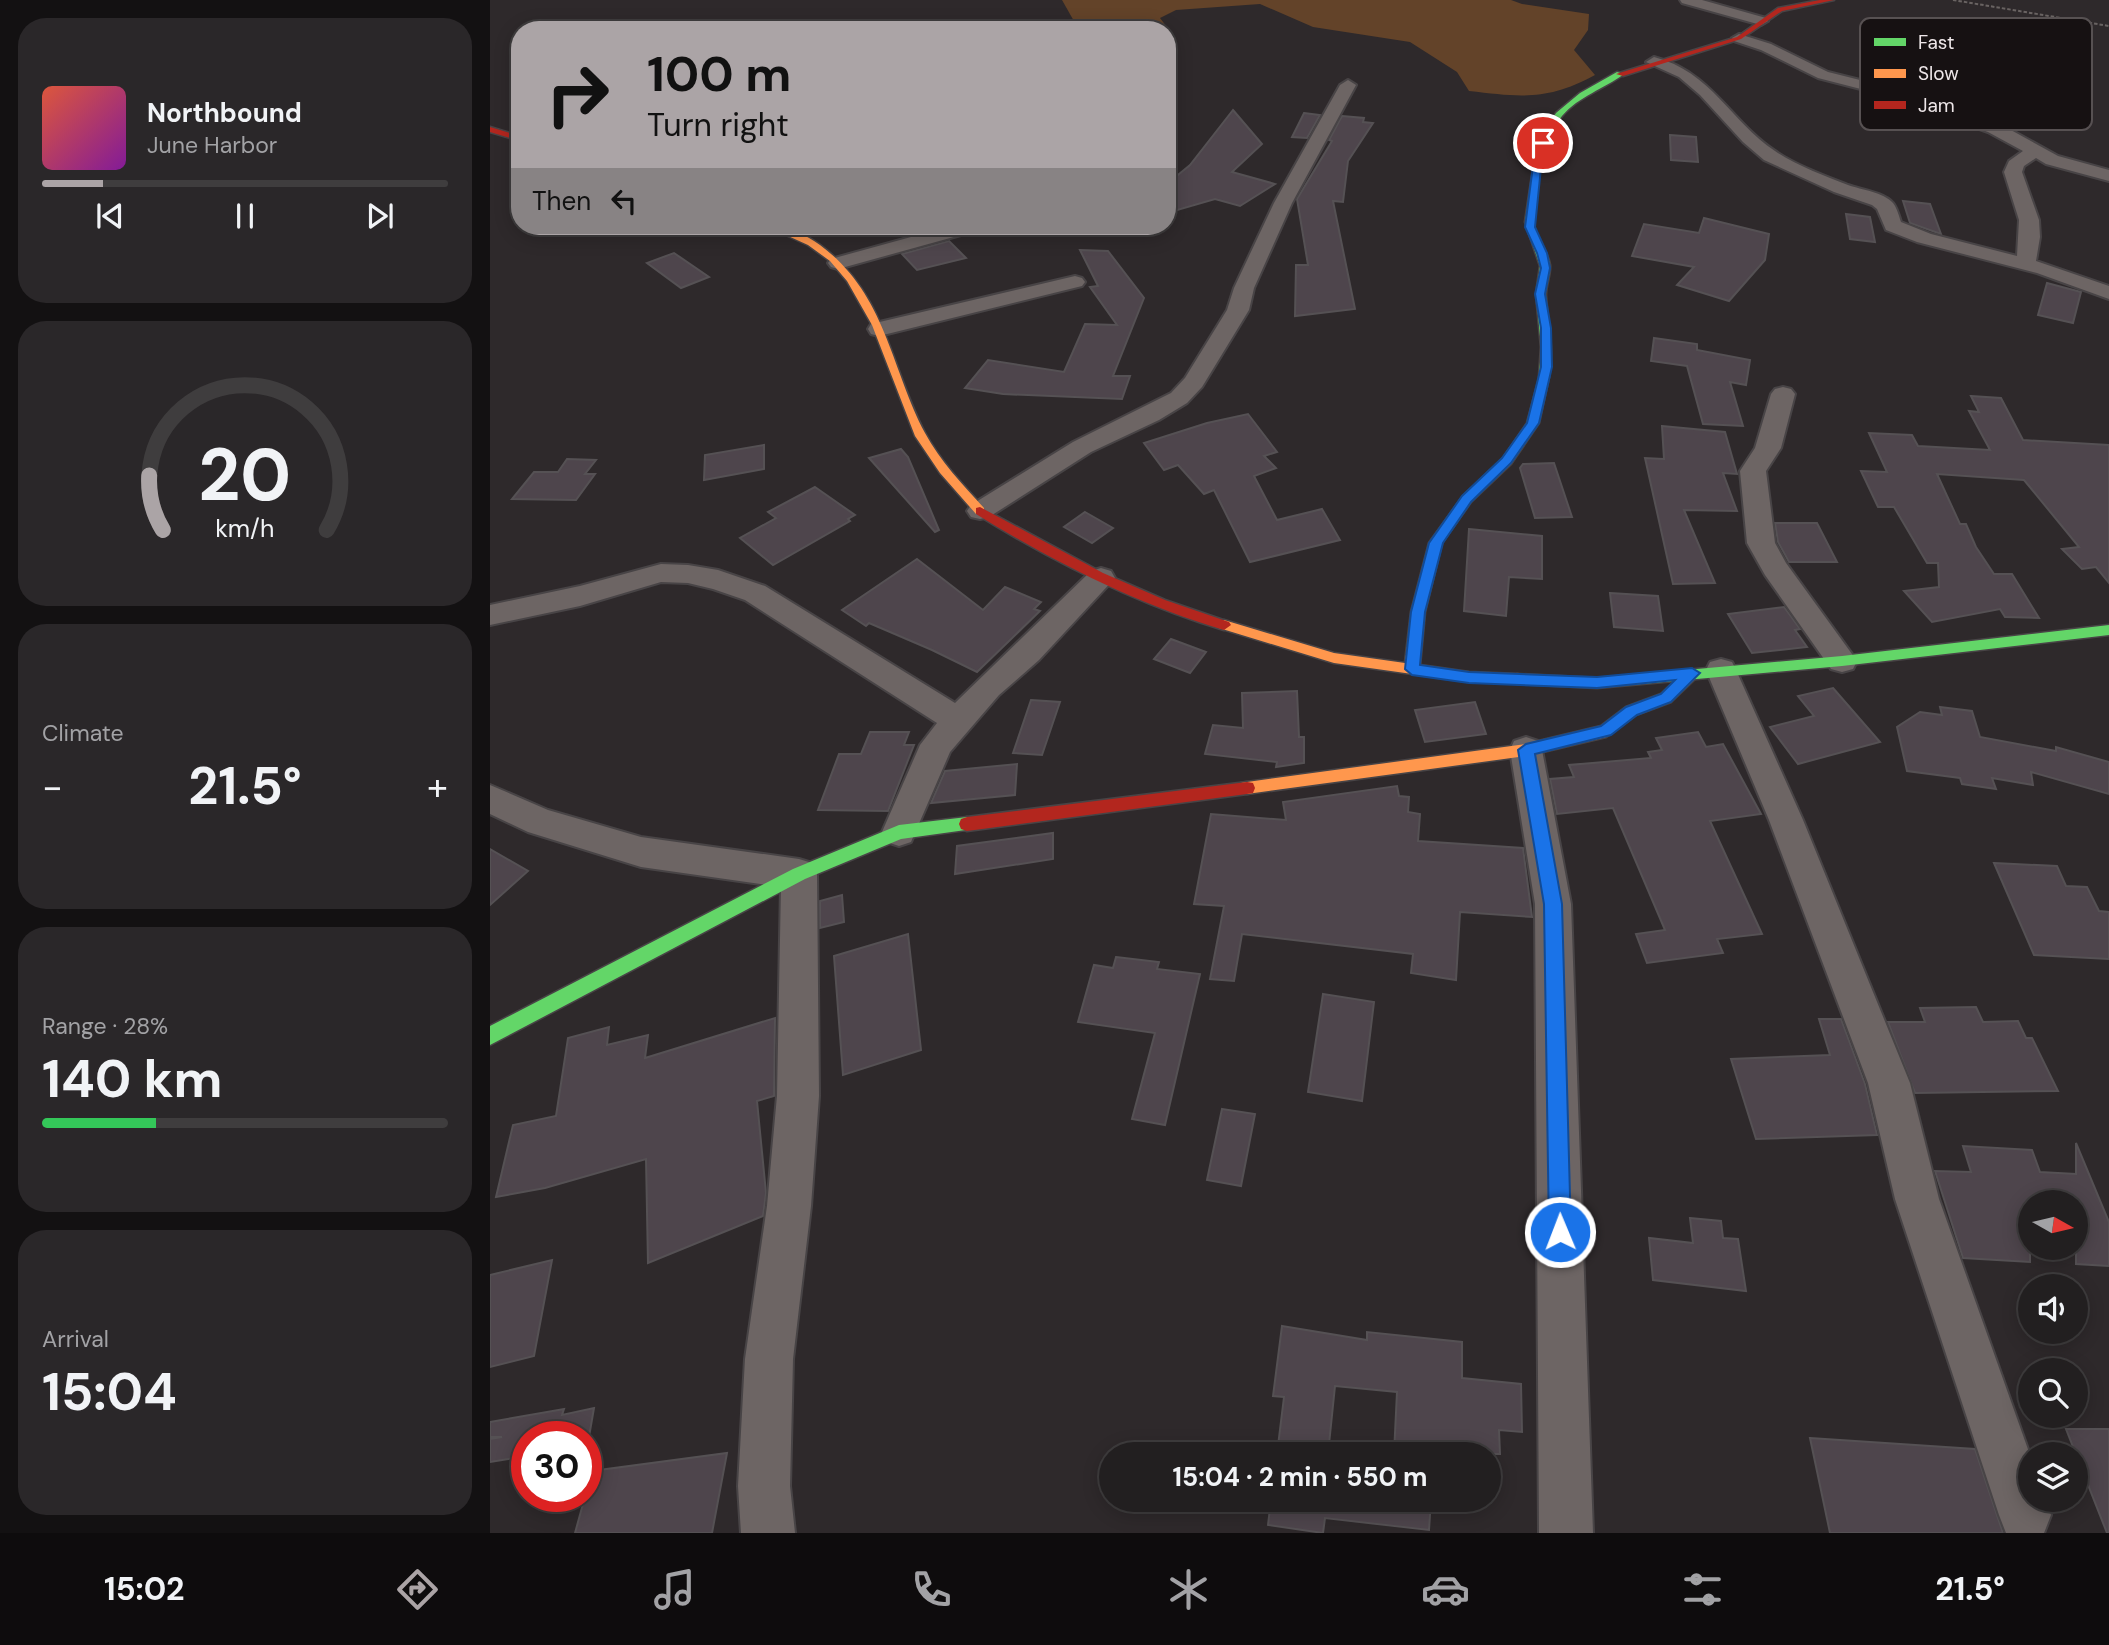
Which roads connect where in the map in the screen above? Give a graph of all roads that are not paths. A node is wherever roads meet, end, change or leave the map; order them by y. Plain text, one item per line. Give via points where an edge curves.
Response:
1 (1687, 0) edge
2 (1831, 0) edge
3 (1761, 21) junction
4 (1739, 38) junction
5 (1654, 62) junction
6 (1860, 84) edge
7 (1348, 85) dead end
8 (490, 129) edge
9 (1998, 130) edge
10 (511, 136) edge
11 (2036, 151) junction
12 (2109, 176) edge
13 (794, 235) edge
14 (939, 235) edge
15 (838, 263) junction
16 (2025, 264) junction
17 (1075, 282) dead end
18 (2109, 293) edge
19 (879, 329) junction
20 (1783, 394) dead end
21 (980, 511) junction
22 (1101, 578) junction
23 (490, 615) edge
24 (2109, 630) edge
25 (1842, 661) junction
26 (1412, 669) junction
27 (1707, 672) junction
28 (957, 720) junction
29 (1526, 750) junction
30 (490, 799) edge
31 (899, 832) junction
32 (799, 874) junction
33 (490, 1036) edge
34 (2025, 1515) dead end
35 (768, 1533) edge
36 (1566, 1533) edge

1 - 3 street
2 - 3 street via 1780,9
3 - 4 street
4 - 5 street
4 - 6 street via 1823,75
5 - 16 street via 1684,74 1770,156 1879,201 1893,226
5 - 26 street via 1581,93 1548,129 1531,204 1530,227 1545,268 1540,294 1546,328 1546,367 1533,423 1507,461 1467,499 1436,543 1418,612
7 - 21 street via 1283,203 1238,310 1194,382 1179,398 1082,447
8 - 10 street
9 - 11 street
11 - 12 street
11 - 16 street via 2020,157 2013,167 2031,231
13 - 15 street
14 - 15 street
15 - 19 street via 858,286
16 - 18 street
17 - 19 street
19 - 21 street via 916,428
20 - 25 street via 1768,448 1753,471 1761,543
21 - 22 street via 1032,544
22 - 26 street via 1200,618 1334,659
22 - 28 street
23 - 28 street via 661,573 688,573 755,593
24 - 25 street
25 - 27 street
26 - 27 street via 1469,677 1597,683
27 - 29 street via 1666,698 1631,711 1606,731
27 - 34 street via 1786,820 1889,1083 1917,1199
28 - 31 street via 936,745
29 - 31 street
29 - 36 street via 1553,904
30 - 32 street via 540,822 641,852
31 - 32 street
32 - 33 street
32 - 35 street via 798,1096 769,1359 764,1486

